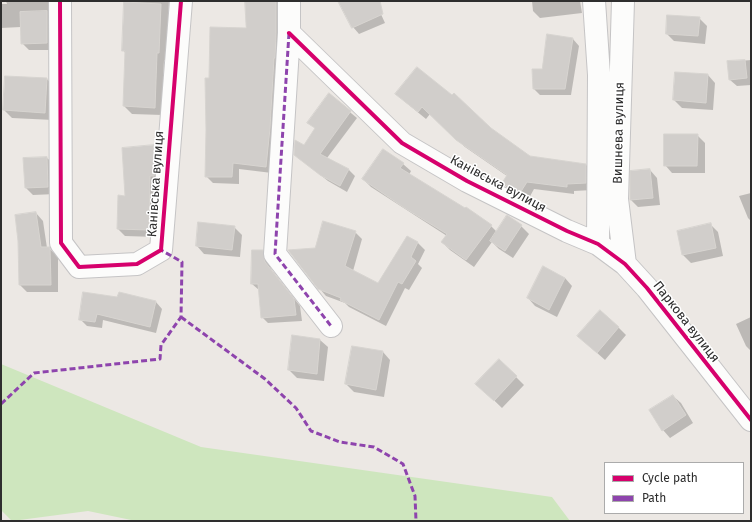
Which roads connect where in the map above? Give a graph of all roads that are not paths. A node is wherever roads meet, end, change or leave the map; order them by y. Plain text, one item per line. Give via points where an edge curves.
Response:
1 (60, 1) edge
2 (181, 1) edge
3 (289, 1) edge
4 (594, 1) edge
5 (623, 1) edge
6 (289, 33) junction
7 (598, 244) junction
8 (626, 264) junction
9 (330, 326) dead end
10 (751, 420) edge

1 - 2 street, Канівська вулиця via 61,243 79,267 137,264 161,250
3 - 6 street
4 - 7 street via 599,75
5 - 8 street, Вишнева вулиця via 617,199
6 - 7 street, Канівська вулиця via 402,143 467,181 567,232
6 - 9 street via 275,254
7 - 8 street, Паркова вулиця
8 - 10 street, Паркова вулиця

